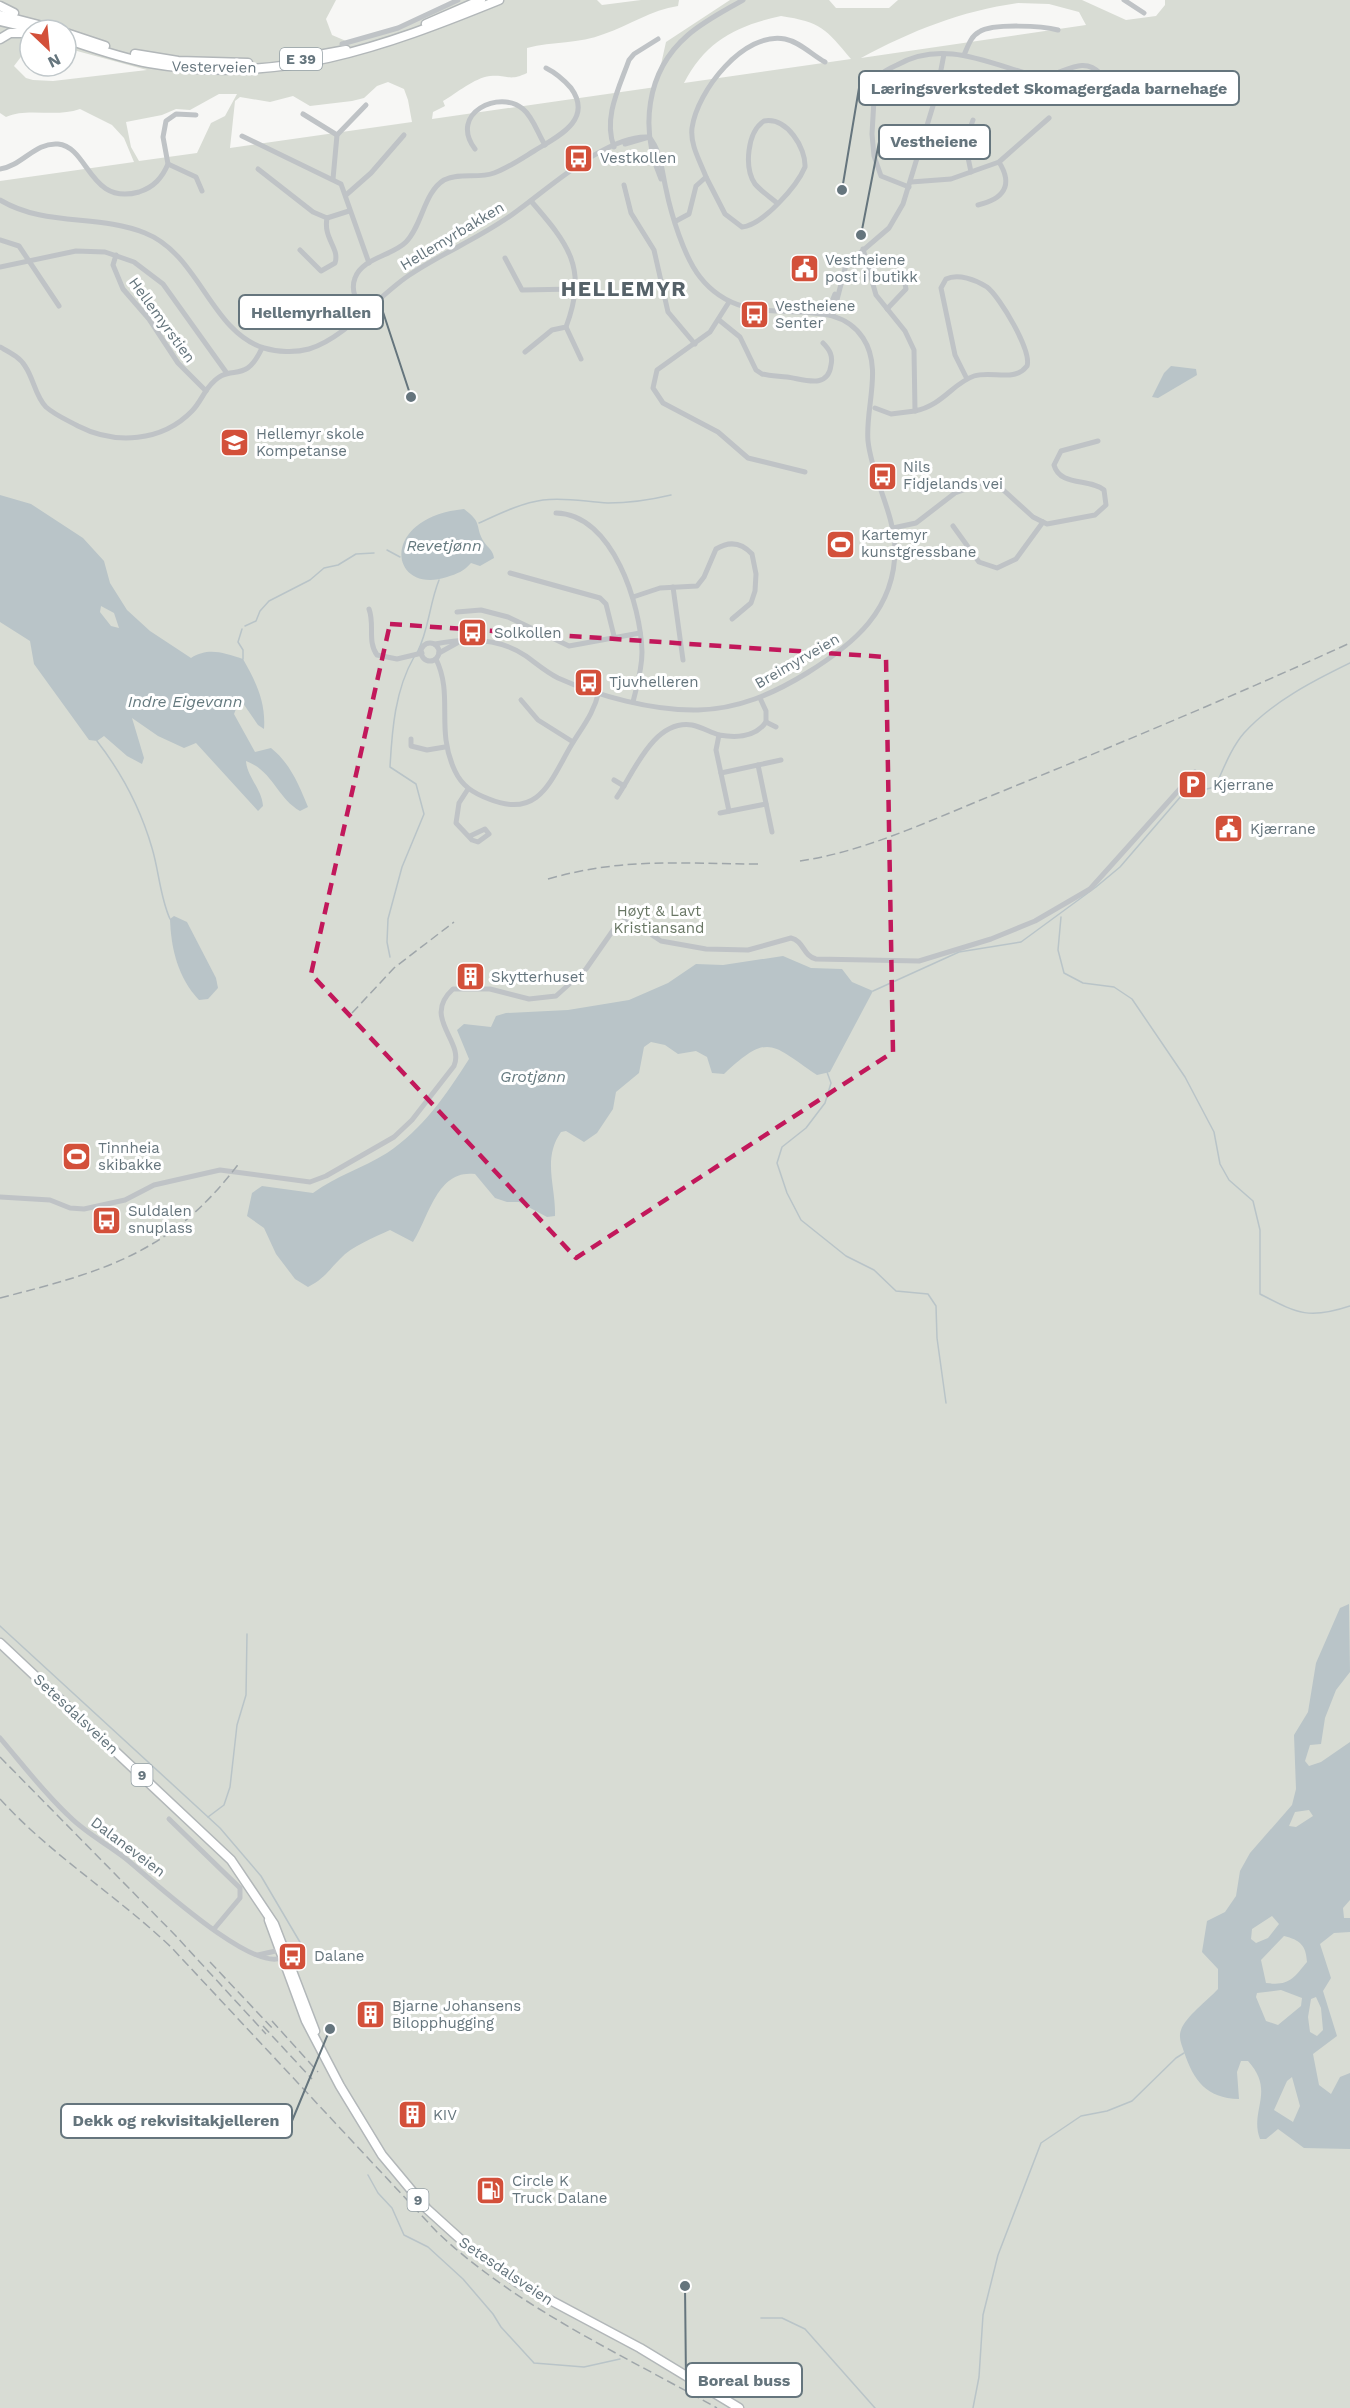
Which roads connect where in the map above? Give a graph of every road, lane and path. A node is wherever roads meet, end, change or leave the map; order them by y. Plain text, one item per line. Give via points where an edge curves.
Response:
1 (458, 0) edge
2 (481, 0) edge
3 (500, 0) edge
4 (743, 0) edge
5 (1124, 0) edge
6 (0, 6) edge
7 (1144, 13) dead end
8 (0, 15) edge
9 (29, 18) edge
10 (18, 20) edge
11 (0, 21) edge
12 (18, 25) edge
13 (1058, 30) dead end
14 (18, 33) edge
15 (78, 37) edge
16 (0, 39) edge
17 (658, 39) dead end
18 (78, 44) edge
19 (342, 44) dead end
20 (944, 54) junction
21 (964, 55) junction
22 (825, 62) dead end
23 (546, 68) dead end
24 (1101, 74) dead end
25 (366, 105) dead end
26 (303, 114) dead end
27 (196, 115) dead end
28 (1048, 118) dead end
29 (974, 120) dead end
30 (337, 135) junction
31 (404, 135) dead end
32 (242, 136) dead end
33 (649, 137) junction
34 (544, 145) junction
35 (614, 147) junction
36 (475, 148) dead end
37 (999, 162) junction
38 (168, 164) junction
39 (0, 169) edge
40 (258, 170) dead end
41 (970, 172) junction
42 (706, 177) junction
43 (333, 179) junction
44 (910, 184) junction
45 (624, 185) dead end
46 (201, 191) dead end
47 (346, 195) junction
48 (0, 200) edge
49 (531, 201) junction
50 (777, 203) junction
51 (978, 205) dead end
52 (349, 211) junction
53 (327, 218) junction
54 (676, 221) junction
55 (0, 240) edge
56 (863, 249) junction
57 (300, 250) dead end
58 (856, 254) junction
59 (116, 255) junction
60 (505, 258) dead end
61 (31, 261) junction
62 (369, 263) junction
63 (0, 267) edge
64 (867, 268) junction
65 (898, 271) dead end
66 (575, 289) junction
67 (729, 302) junction
68 (59, 306) dead end
69 (887, 309) junction
70 (364, 312) junction
71 (830, 315) junction
72 (719, 320) junction
73 (566, 327) junction
74 (824, 343) dead end
75 (695, 344) junction
76 (0, 347) edge
77 (262, 348) junction
78 (525, 352) dead end
79 (581, 359) dead end
80 (226, 372) junction
81 (967, 379) junction
82 (206, 391) junction
83 (875, 408) dead end
84 (915, 411) junction
85 (1098, 441) dead end
86 (805, 472) dead end
87 (556, 513) dead end
88 (1042, 522) junction
89 (953, 526) dead end
90 (893, 528) junction
91 (510, 573) dead end
92 (673, 587) junction
93 (633, 597) junction
94 (369, 609) dead end
95 (457, 612) dead end
96 (732, 619) dead end
97 (640, 633) junction
98 (614, 636) junction
99 (458, 642) junction
100 (435, 644) junction
101 (422, 653) junction
102 (438, 656) junction
103 (683, 660) dead end
104 (599, 692) junction
105 (760, 698) junction
106 (522, 700) dead end
107 (633, 702) junction
108 (766, 722) junction
109 (776, 727) dead end
110 (719, 735) junction
111 (411, 739) dead end
112 (573, 742) junction
113 (445, 747) junction
114 (781, 760) dead end
115 (758, 765) junction
116 (1195, 772) dead end
117 (721, 773) junction
118 (614, 780) dead end
119 (624, 786) junction
120 (468, 789) junction
121 (617, 797) dead end
122 (766, 804) junction
123 (729, 811) junction
124 (720, 813) dead end
125 (772, 832) dead end
126 (470, 836) dead end
127 (0, 1197) edge
128 (0, 1643) edge
129 (0, 1738) edge
130 (169, 1819) dead end
131 (214, 1929) junction
132 (282, 1954) junction
133 (258, 1955) junction
134 (739, 2408) edge

1 - 19 street via 398,28
2 - 15 highway, Vesterveien / E 39 via 358,47 267,62 178,61
3 - 18 highway, Vesterveien / E 39 via 392,42 295,65 192,69 147,63
4 - 33 street via 689,35 665,62 653,90
5 - 7 street
6 - 9 highway
8 - 10 highway
11 - 12 highway
13 - 21 street via 1039,26 983,30 972,38
14 - 16 highway
17 - 35 street via 629,60 611,117
20 - 21 street
20 - 44 street
20 - 44 street via 917,56 880,75 875,82 872,134 877,171 884,179
21 - 24 street via 1039,76 1051,76 1080,64
22 - 42 street via 795,42 776,38 749,48 725,67 704,94 692,127 694,148
23 - 34 street via 564,80 579,109 570,128
25 - 30 street
26 - 30 street
27 - 38 street via 176,114 166,121 163,137
28 - 37 street
29 - 41 street via 965,143
30 - 43 street
31 - 47 street
32 - 43 street
33 - 35 street, Hellemyrbakken via 636,136
33 - 54 street via 658,155
34 - 36 street via 524,109 503,102 477,110 469,117 467,135
34 - 62 street via 494,173 441,182 406,242
35 - 49 street, Hellemyrbakken via 583,162
37 - 41 street
37 - 51 street via 1006,175 1004,190 993,201
38 - 39 street via 153,185 130,193 115,192 98,183 73,150 60,144 42,146 12,166
38 - 46 street via 196,177
40 - 53 street via 308,210
41 - 44 street via 943,181
42 - 50 street via 725,214 738,226 752,225
42 - 54 street via 696,186 689,214
43 - 47 street
44 - 56 street via 893,222
45 - 75 street via 631,213 654,250 669,312
47 - 52 street
48 - 77 street, Hellemyrbakken via 38,216 118,225 153,236 187,265 228,323
49 - 66 street via 570,254 576,273
49 - 70 street, Hellemyrbakken via 492,228 427,263
50 - 50 street via 796,184 806,164 792,133 769,120 755,132 749,167 756,185
52 - 53 street
52 - 62 street
53 - 57 street via 326,232 336,252 334,263 321,271
54 - 67 street via 698,275
55 - 61 street via 19,246
56 - 58 street
56 - 64 street
58 - 64 street
58 - 71 street via 846,265
59 - 61 street via 76,251
59 - 80 street via 157,278
59 - 82 street, Hellemyrstien via 113,265 123,289 178,363
60 - 66 street via 522,290
61 - 63 street
61 - 68 street
62 - 70 street via 357,273 354,282 356,298
64 - 69 street
65 - 69 street via 906,289
66 - 73 street
67 - 71 street via 753,311
67 - 72 street
69 - 84 street via 914,350
70 - 77 street, Hellemyrbakken via 310,349
71 - 90 street, Breimyrveien via 843,318 858,332 871,357 870,459
72 - 74 street via 740,337 762,374 809,382 822,380 830,372 832,361
72 - 75 street
73 - 78 street via 552,330
73 - 79 street
75 - 86 street via 657,370 653,383 659,399 718,432 744,456
76 - 82 street via 21,361 41,401 50,410 104,436 135,438 163,431 190,413
77 - 80 street via 250,369
80 - 82 street
81 - 81 street via 982,374 1020,373 1029,358 990,290 956,276 943,283 942,293 955,355
81 - 84 street via 934,405
83 - 84 street via 891,414
85 - 88 street via 1061,451 1054,465 1064,478 1102,488 1107,497 1104,509 1059,523
87 - 93 street via 569,514 605,540
88 - 89 street via 1016,559 997,568 979,562
88 - 90 street via 1000,487 986,483 955,493 916,523
90 - 105 street, Breimyrveien via 890,582 882,606 866,630 821,665
91 - 98 street via 600,598 606,604
92 - 93 street
92 - 96 street via 697,586 716,549 730,543 741,546 753,558 756,586 751,603
92 - 103 street
93 - 97 street
94 - 101 street via 372,646 377,655 390,659
95 - 98 street via 481,610 508,617 569,646
97 - 98 street
97 - 107 street via 641,668
99 - 100 street, Breimyrveien
99 - 102 street, Breimyrveien
99 - 104 street, Breimyrveien via 479,640 503,645 554,676
100 - 101 street via 424,645
100 - 102 street
101 - 102 street via 426,660
102 - 113 street via 445,687
104 - 107 street, Breimyrveien
104 - 112 street via 590,718
105 - 107 street, Breimyrveien via 697,710
105 - 108 street
106 - 112 street via 538,720
108 - 109 street
108 - 110 street via 744,736
110 - 117 street via 716,750
110 - 119 street via 692,725 668,729 649,747
111 - 113 street via 411,746 416,749
112 - 120 street via 549,785 532,800 520,805 502,804
113 - 120 street
114 - 115 street
115 - 117 street
115 - 122 street
116 - 127 street via 1083,895 1016,930 936,958 901,963 816,958 808,956 800,942 791,938 748,950 675,945 657,939 646,921 632,917 616,926 586,969 556,996 529,999 490,989 453,989 441,1019 456,1052 454,1066 400,1132 321,1178 296,1182 220,1170 154,1185 125,1200 84,1209 50,1200
117 - 123 street
118 - 119 street
119 - 121 street
120 - 126 street via 460,800 456,821
122 - 123 street
122 - 125 street
123 - 124 street
128 - 132 highway, Setesdalsveien / 9 via 214,1843 246,1880 274,1924
129 - 131 street, Dalaneveien via 76,1823
130 - 131 street via 240,1888 240,1898
131 - 133 street, Dalaneveien
132 - 133 street
132 - 133 street, Dalaneveien via 265,1959
132 - 134 highway, Setesdalsveien / 9 via 316,2037 349,2102 382,2156 417,2199 453,2234 527,2288 640,2348

